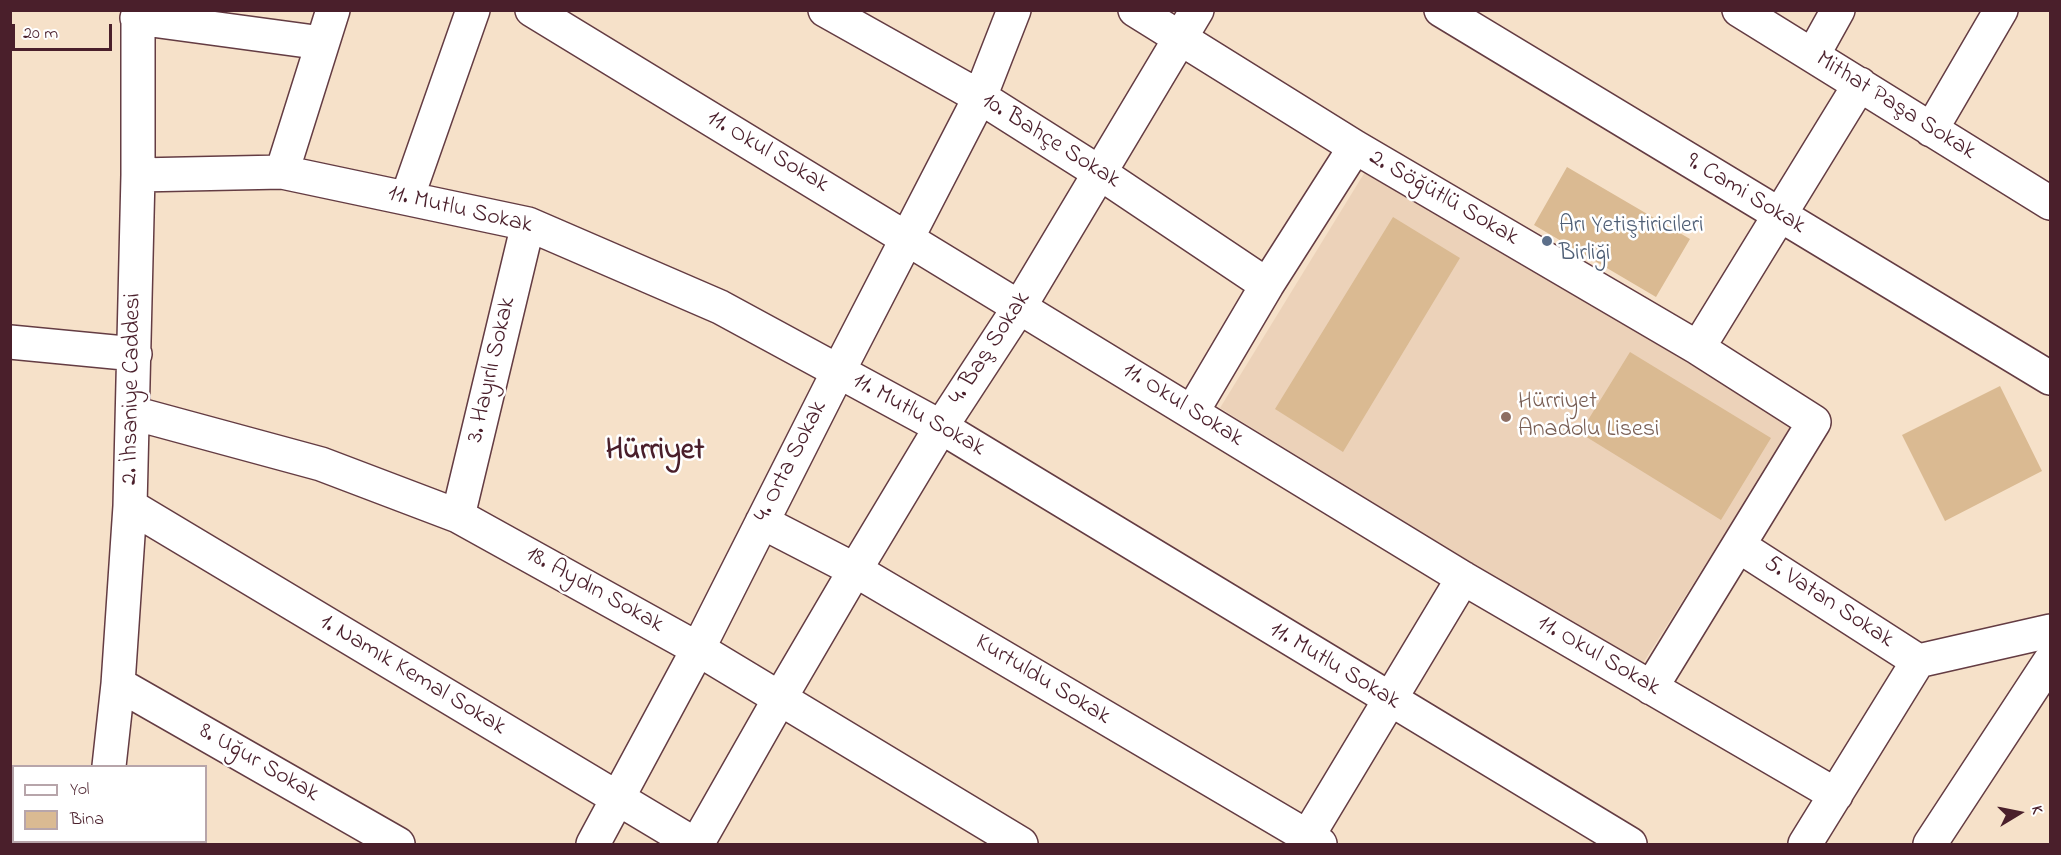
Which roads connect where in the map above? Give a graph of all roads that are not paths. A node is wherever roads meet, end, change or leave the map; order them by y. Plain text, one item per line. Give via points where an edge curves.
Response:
1 (333, 10) edge
2 (474, 10) edge
3 (532, 10) edge
4 (825, 10) edge
5 (1014, 10) edge
6 (1135, 10) edge
7 (1197, 10) edge
8 (1441, 10) edge
9 (1739, 10) edge
10 (1838, 10) edge
11 (2001, 10) edge
12 (138, 14) edge
13 (572, 22) edge
14 (1180, 38) junction
15 (322, 43) junction
16 (1813, 55) junction
17 (1860, 84) junction
18 (980, 97) junction
19 (1932, 130) junction
20 (1355, 147) junction
21 (282, 172) junction
22 (1100, 173) junction
23 (138, 175) junction
24 (407, 198) junction
25 (2050, 203) edge
26 (1779, 215) junction
27 (528, 224) junction
28 (907, 239) junction
29 (1267, 285) junction
30 (1020, 306) junction
31 (10, 342) edge
32 (1698, 348) junction
33 (135, 354) junction
34 (838, 372) junction
35 (2050, 378) edge
36 (1191, 412) junction
37 (133, 413) junction
38 (941, 427) junction
39 (130, 506) junction
40 (458, 516) junction
41 (762, 522) junction
42 (1739, 546) junction
43 (855, 570) junction
44 (1463, 578) junction
45 (2050, 631) edge
46 (698, 649) junction
47 (1918, 661) junction
48 (2050, 661) edge
49 (118, 684) junction
50 (1651, 688) junction
51 (780, 698) junction
52 (1390, 701) junction
53 (109, 765) edge
54 (1836, 795) junction
55 (617, 800) junction
56 (1310, 842) edge
57 (398, 844) edge
58 (593, 844) edge
59 (696, 844) edge
60 (1021, 844) edge
61 (1630, 844) edge
62 (1805, 844) edge
63 (1930, 844) edge

1 - 15 street
2 - 24 street
3 - 13 street, 11. Okul Sokak
4 - 18 street, 10. Bahçe Sokak
5 - 18 street, 4. Orta Sokak
6 - 14 street, 2. Söğütlü Sokak
7 - 14 street, 4. Baş Sokak
8 - 26 street, 9. Cami Sokak
9 - 16 street, Mithat Paşa Sokak
10 - 16 street
11 - 19 street
12 - 15 street
12 - 23 street, 2. İhsaniye Caddesi
13 - 28 street, 11. Okul Sokak
14 - 20 street, 2. Söğütlü Sokak
14 - 22 street, 4. Baş Sokak
15 - 21 street
16 - 17 street, Mithat Paşa Sokak
17 - 19 street, Mithat Paşa Sokak
17 - 26 street
18 - 22 street, 10. Bahçe Sokak
18 - 28 street, 4. Orta Sokak
19 - 25 street, Mithat Paşa Sokak
20 - 29 street
20 - 32 street, 2. Söğütlü Sokak
21 - 23 street, 11. Mutlu Sokak
21 - 24 street, 11. Mutlu Sokak
22 - 29 street, 10. Bahçe Sokak
22 - 30 street, 4. Baş Sokak
23 - 33 street, 2. İhsaniye Caddesi
24 - 27 street, 11. Mutlu Sokak
26 - 32 street
26 - 35 street, 9. Cami Sokak
27 - 34 street, 11. Mutlu Sokak via 720,307
27 - 40 street, 3. Hayırlı Sokak
28 - 30 street, 11. Okul Sokak
28 - 34 street, 4. Orta Sokak
29 - 36 street
30 - 36 street, 11. Okul Sokak
30 - 38 street, 4. Baş Sokak
31 - 33 street
32 - 42 street, 2. Söğütlü Sokak via 1814,422
33 - 37 street, 2. İhsaniye Caddesi
34 - 38 street, 11. Mutlu Sokak
34 - 41 street, 4. Orta Sokak
36 - 44 street, 11. Okul Sokak
37 - 39 street, 2. İhsaniye Caddesi
37 - 40 street, 18. Aydın Sokak via 321,464
38 - 43 street, 4. Baş Sokak
38 - 52 street, 11. Mutlu Sokak
39 - 49 street, 2. İhsaniye Caddesi
39 - 55 street, 1. Namık Kemal Sokak
40 - 46 street, 18. Aydın Sokak
41 - 43 street, Kurtuldu Sokak
41 - 46 street, 4. Orta Sokak
42 - 47 street, 5. Vatan Sokak
42 - 50 street
43 - 51 street, 4. Baş Sokak
43 - 56 street, Kurtuldu Sokak
44 - 50 street, 11. Okul Sokak
44 - 52 street
45 - 47 street
46 - 51 street, 18. Aydın Sokak
46 - 55 street, 4. Orta Sokak
47 - 54 street
48 - 63 street
49 - 53 street, 2. İhsaniye Caddesi
49 - 57 street, 8. Uğur Sokak
50 - 54 street, 11. Okul Sokak
51 - 59 street, 4. Baş Sokak
51 - 60 street, 18. Aydın Sokak
52 - 56 street
52 - 61 street, 11. Mutlu Sokak
54 - 62 street
55 - 58 street, 4. Orta Sokak
55 - 59 street, 1. Namık Kemal Sokak

